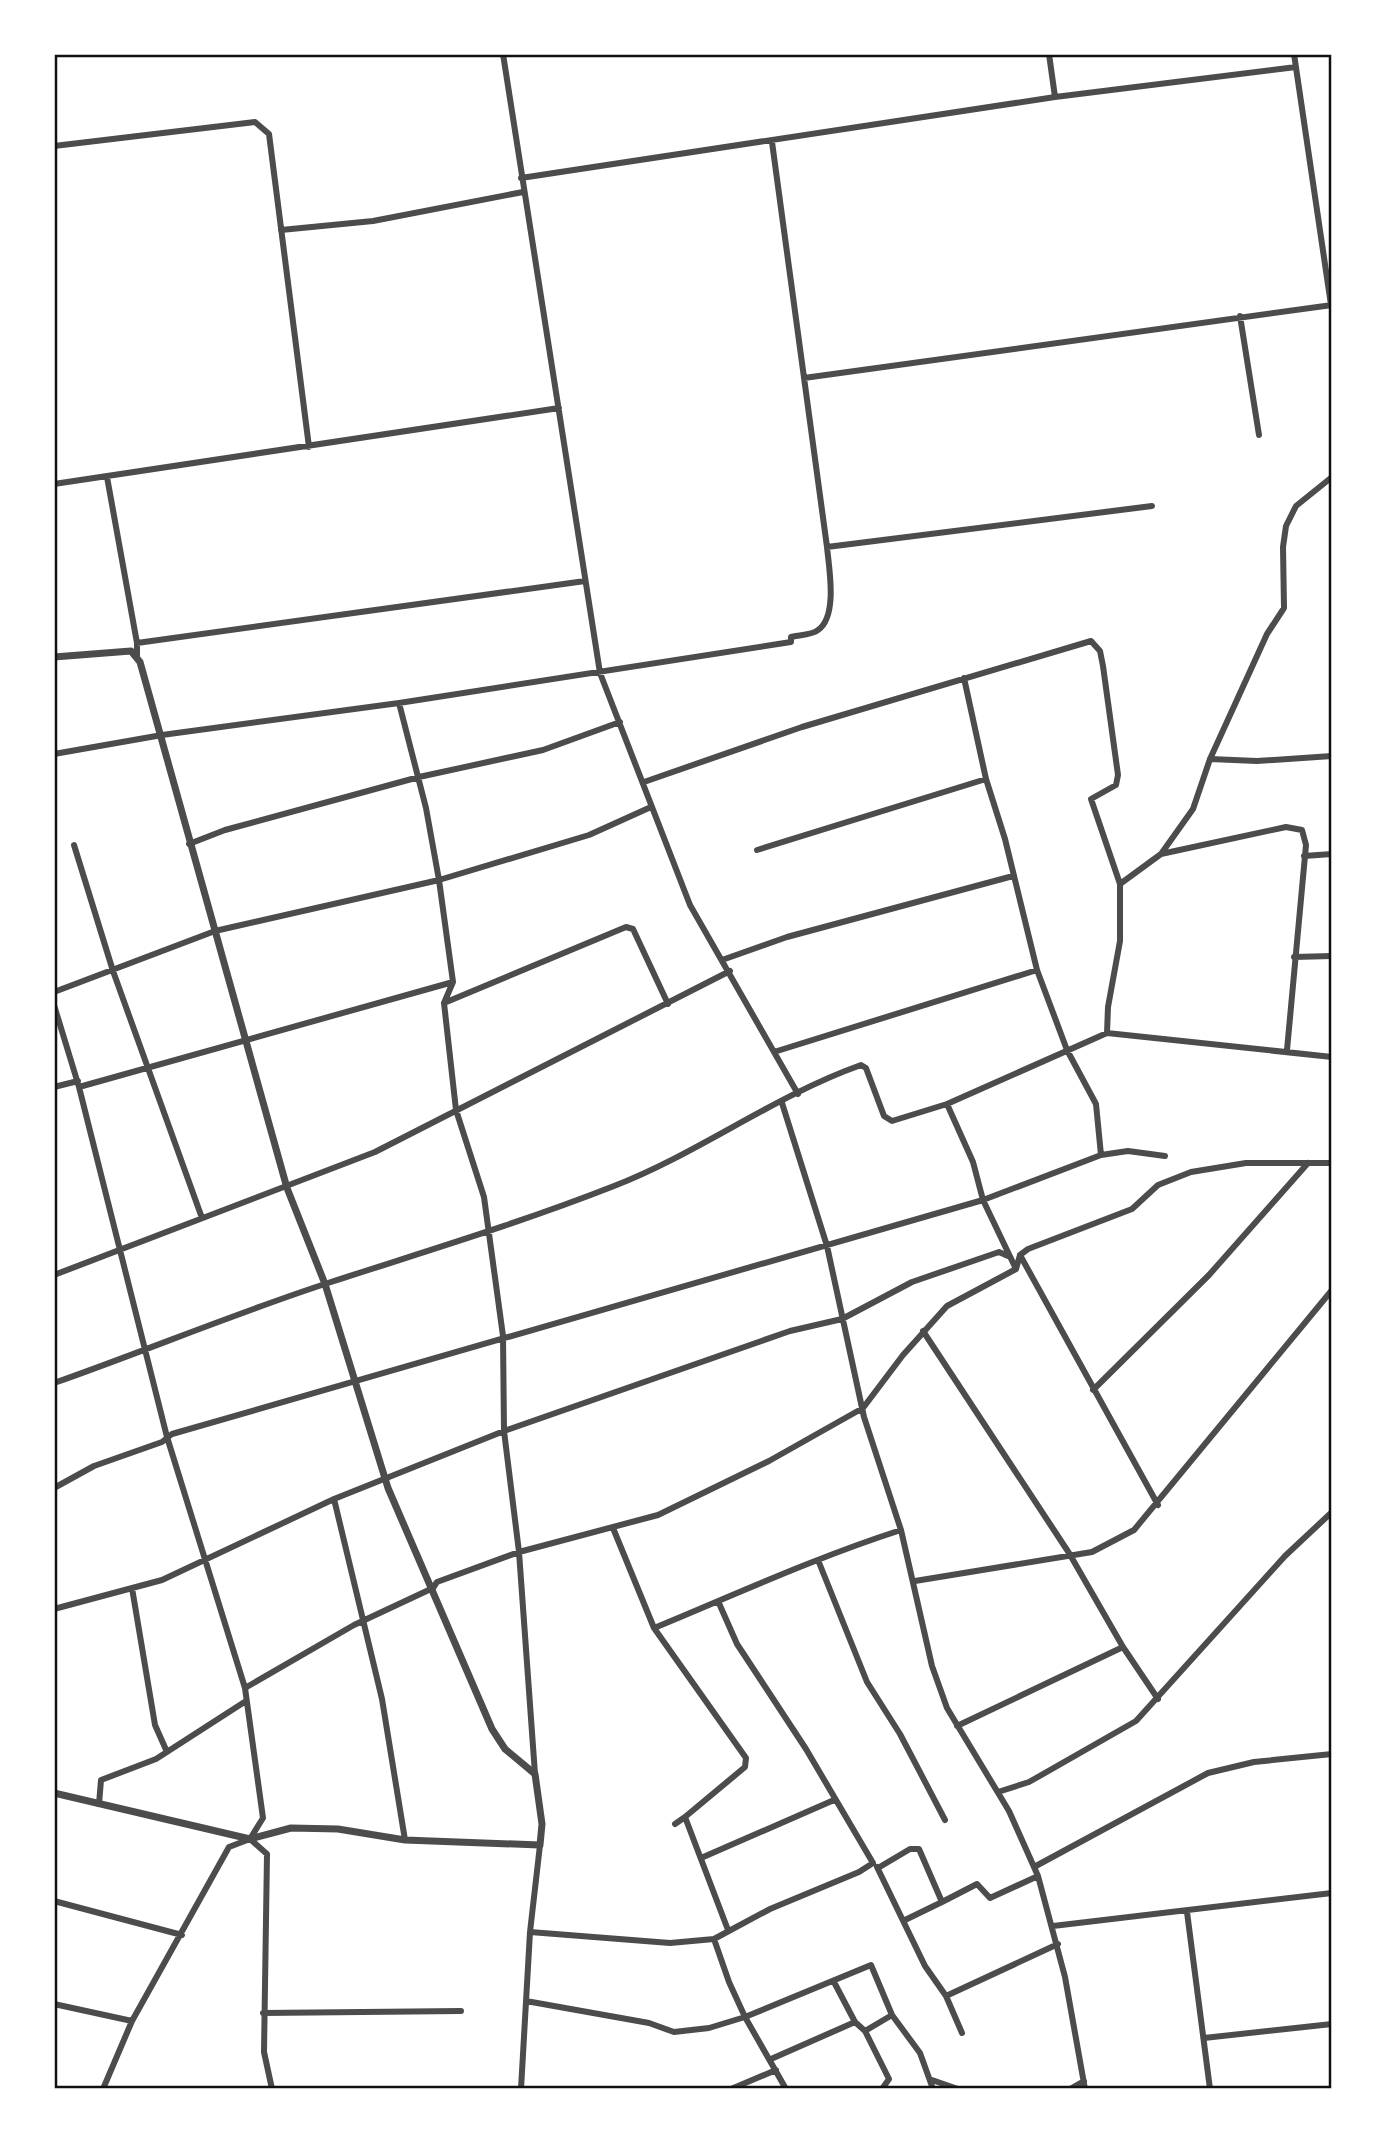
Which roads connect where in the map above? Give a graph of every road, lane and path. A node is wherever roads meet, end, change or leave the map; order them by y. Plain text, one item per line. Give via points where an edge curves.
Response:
1 (503, 54) edge
2 (1049, 54) edge
3 (1294, 54) edge
4 (1296, 68) junction
5 (1055, 97) junction
6 (772, 142) junction
7 (54, 146) edge
8 (521, 178) junction
9 (523, 192) junction
10 (281, 230) junction
11 (1331, 305) edge
12 (1240, 316) junction
13 (804, 379) junction
14 (559, 408) junction
15 (1259, 435) dead end
16 (309, 447) junction
17 (107, 477) junction
18 (1332, 477) edge
19 (54, 484) edge
20 (1152, 506) dead end
21 (827, 547) junction
22 (585, 581) junction
23 (137, 643) junction
24 (136, 655) junction
25 (54, 657) edge
26 (600, 673) junction
27 (964, 678) junction
28 (399, 703) junction
29 (620, 722) junction
30 (162, 735) junction
31 (54, 754) edge
32 (1332, 756) edge
33 (1210, 760) junction
34 (419, 777) junction
35 (986, 779) junction
36 (644, 782) junction
37 (651, 807) junction
38 (189, 844) junction
39 (74, 845) dead end
40 (757, 850) dead end
41 (1332, 853) edge
42 (1161, 854) junction
43 (1304, 856) junction
44 (1013, 876) junction
45 (439, 880) junction
46 (1121, 884) junction
47 (215, 931) junction
48 (1332, 956) edge
49 (1294, 957) junction
50 (722, 960) junction
51 (1037, 970) junction
52 (113, 971) junction
53 (730, 971) junction
54 (453, 982) junction
55 (54, 992) edge
56 (444, 1003) junction
57 (54, 1004) edge
58 (668, 1004) junction
59 (1107, 1033) junction
60 (247, 1038) junction
61 (1067, 1050) junction
62 (1287, 1050) junction
63 (775, 1052) junction
64 (1332, 1057) edge
65 (149, 1068) junction
66 (78, 1084) junction
67 (54, 1087) edge
68 (798, 1094) junction
69 (782, 1102) junction
70 (947, 1104) junction
71 (456, 1111) junction
72 (1101, 1155) junction
73 (1165, 1156) dead end
74 (1308, 1162) junction
75 (1332, 1163) edge
76 (287, 1188) junction
77 (983, 1200) junction
78 (202, 1218) junction
79 (489, 1232) junction
80 (827, 1246) junction
81 (122, 1250) junction
82 (1020, 1255) junction
83 (1008, 1256) junction
84 (1016, 1269) junction
85 (54, 1275) edge
86 (325, 1284) junction
87 (1332, 1290) edge
88 (842, 1319) junction
89 (923, 1331) junction
90 (503, 1336) junction
91 (148, 1350) junction
92 (354, 1380) junction
93 (54, 1383) edge
94 (1093, 1390) junction
95 (863, 1408) junction
96 (504, 1431) junction
97 (167, 1437) junction
98 (386, 1478) junction
99 (54, 1488) edge
100 (334, 1499) junction
101 (1158, 1505) junction
102 (1332, 1512) edge
103 (613, 1528) junction
104 (901, 1530) junction
105 (519, 1552) junction
106 (1069, 1553) junction
107 (204, 1559) junction
108 (818, 1560) junction
109 (915, 1581) junction
110 (132, 1588) junction
111 (433, 1588) junction
112 (718, 1601) junction
113 (54, 1609) edge
114 (361, 1622) junction
115 (654, 1628) junction
116 (1123, 1647) junction
117 (245, 1688) junction
118 (1158, 1699) junction
119 (246, 1701) junction
120 (957, 1726) junction
121 (167, 1752) junction
122 (1332, 1754) edge
123 (535, 1774) junction
124 (998, 1792) junction
125 (54, 1793) edge
126 (834, 1800) junction
127 (99, 1804) junction
128 (685, 1817) junction
129 (945, 1820) dead end
130 (676, 1824) dead end
131 (250, 1839) junction
132 (405, 1840) junction
133 (540, 1845) junction
134 (701, 1857) junction
135 (875, 1865) junction
136 (1034, 1867) junction
137 (1038, 1876) junction
138 (1332, 1893) edge
139 (54, 1901) edge
140 (942, 1902) junction
141 (1186, 1912) junction
142 (905, 1920) junction
143 (1053, 1926) junction
144 (728, 1930) junction
145 (530, 1932) junction
146 (182, 1935) junction
147 (714, 1939) junction
148 (1058, 1944) junction
149 (834, 1982) junction
150 (946, 1996) junction
151 (526, 2001) junction
152 (54, 2004) edge
153 (461, 2011) dead end
154 (263, 2013) junction
155 (892, 2015) junction
156 (745, 2018) junction
157 (132, 2021) junction
158 (855, 2022) junction
159 (1332, 2024) edge
160 (864, 2031) junction
161 (962, 2033) dead end
162 (1204, 2038) junction
163 (771, 2059) junction
164 (776, 2070) junction
165 (932, 2080) junction
166 (1085, 2085) edge
167 (103, 2089) edge
168 (272, 2089) edge
169 (521, 2089) edge
170 (731, 2089) edge
171 (786, 2089) edge
172 (882, 2089) edge
173 (933, 2089) edge
174 (958, 2089) edge
175 (1070, 2089) edge
176 (1210, 2089) edge

1 - 8 street
2 - 5 street
3 - 4 street
4 - 5 street
4 - 11 street
5 - 6 street
6 - 8 street
6 - 13 street
7 - 10 street via 255,122 269,134
8 - 9 street
9 - 10 street via 373,221
9 - 14 street
10 - 16 street
11 - 12 street
12 - 13 street
12 - 15 street
13 - 21 street
14 - 16 street
14 - 22 street
16 - 17 street
17 - 19 street
17 - 23 street
18 - 33 street via 1296,506 1286,526 1284,608 1267,634
20 - 21 street
21 - 26 street via 830,603 817,631 791,637 791,642
22 - 23 street
22 - 26 street
23 - 24 street
24 - 25 street via 131,650 117,650
24 - 30 street
26 - 28 street
26 - 29 street
27 - 35 street
27 - 36 street
27 - 46 street via 1091,641 1100,651 1118,775 1116,785 1091,799
28 - 30 street
28 - 34 street
29 - 34 street via 543,750
29 - 36 street
30 - 31 street
30 - 38 street
32 - 33 street
33 - 42 street via 1193,808
34 - 38 street
34 - 45 street
35 - 40 street
35 - 44 street
36 - 37 street
37 - 45 street via 589,835
37 - 50 street via 690,905
38 - 47 street
39 - 52 street
41 - 43 street
42 - 43 street via 1286,827 1302,830 1307,845
42 - 46 street
43 - 49 street
44 - 50 street via 799,933
44 - 51 street
45 - 47 street
45 - 54 street
46 - 59 street
47 - 52 street
47 - 60 street
48 - 49 street
49 - 62 street
50 - 53 street
51 - 61 street
51 - 63 street
52 - 55 street
52 - 65 street
53 - 58 street
53 - 63 street
54 - 56 street
54 - 60 street
56 - 58 street via 626,927 633,929
56 - 71 street
57 - 66 street
58 - 71 street
59 - 61 street
59 - 62 street
60 - 65 street
60 - 76 street
61 - 70 street
61 - 72 street via 1096,1104
62 - 64 street
63 - 68 street
65 - 66 street
65 - 78 street
66 - 67 street
66 - 81 street
68 - 69 street
68 - 70 street via 861,1065 884,1116 892,1121
69 - 79 street via 679,1158
69 - 80 street
70 - 77 street via 973,1162
71 - 76 street
71 - 79 street via 484,1197
72 - 73 street via 1128,1151
72 - 77 street
74 - 75 street
74 - 82 street via 1246,1163 1191,1172 1158,1185 1132,1209
74 - 94 street via 1209,1275
76 - 78 street
76 - 86 street
77 - 80 street
77 - 83 street
78 - 81 street
79 - 86 street
79 - 90 street
80 - 88 street
80 - 90 street
81 - 85 street
81 - 91 street
82 - 84 street
82 - 94 street
83 - 84 street
83 - 88 street via 999,1252 912,1282
84 - 89 street via 947,1306
86 - 91 street
86 - 92 street
87 - 101 street
88 - 95 street
88 - 96 street via 790,1331
89 - 95 street
89 - 106 street
90 - 92 street
90 - 96 street
91 - 93 street
91 - 97 street
92 - 97 street
92 - 98 street
94 - 101 street
95 - 103 street via 707,1494
95 - 104 street
96 - 98 street
96 - 105 street
97 - 99 street via 94,1466
97 - 107 street
98 - 100 street
98 - 111 street
100 - 107 street
100 - 114 street
101 - 106 street via 1116,1542 1092,1552
102 - 118 street via 1285,1556
103 - 105 street
103 - 115 street
104 - 108 street
104 - 109 street
105 - 111 street via 437,1582
105 - 123 street
106 - 109 street
106 - 116 street
107 - 110 street via 162,1580
107 - 117 street
108 - 112 street
108 - 129 street via 867,1682
109 - 120 street via 932,1666
110 - 113 street
110 - 121 street via 155,1725
111 - 114 street
111 - 123 street via 492,1729 505,1749
112 - 115 street
112 - 126 street via 737,1644
114 - 117 street
114 - 132 street via 382,1699
115 - 128 street via 746,1758 745,1767
116 - 118 street
116 - 120 street
117 - 119 street
118 - 124 street via 1136,1721 1083,1753
119 - 121 street
119 - 131 street via 263,1818
120 - 124 street
121 - 127 street via 101,1780
122 - 136 street via 1254,1762 1208,1773
123 - 133 street
124 - 136 street
125 - 127 street
126 - 134 street
126 - 135 street
127 - 131 street
128 - 130 street
128 - 134 street
131 - 132 street via 303,1828
131 - 146 street via 229,1847
131 - 154 street via 267,1854
132 - 133 street
133 - 145 street
134 - 144 street
135 - 140 street via 919,1849
135 - 142 street
135 - 144 street
136 - 137 street
137 - 140 street via 989,1898 977,1884
137 - 143 street
138 - 141 street
139 - 146 street
140 - 142 street
141 - 143 street
141 - 162 street
142 - 150 street via 925,1966
143 - 148 street
144 - 147 street
145 - 147 street via 670,1943
145 - 151 street
146 - 157 street
147 - 156 street
148 - 150 street
148 - 166 street
149 - 155 street via 872,1965
149 - 156 street
149 - 158 street
150 - 161 street
151 - 156 street via 649,2023 674,2032
151 - 169 street
152 - 157 street
153 - 154 street
154 - 168 street via 264,2052
155 - 160 street
155 - 165 street via 920,2053
156 - 163 street
157 - 167 street
158 - 160 street
158 - 163 street
159 - 162 street
160 - 172 street via 889,2079
162 - 176 street
163 - 164 street
164 - 170 street
164 - 171 street
165 - 173 street
165 - 174 street
166 - 175 street

